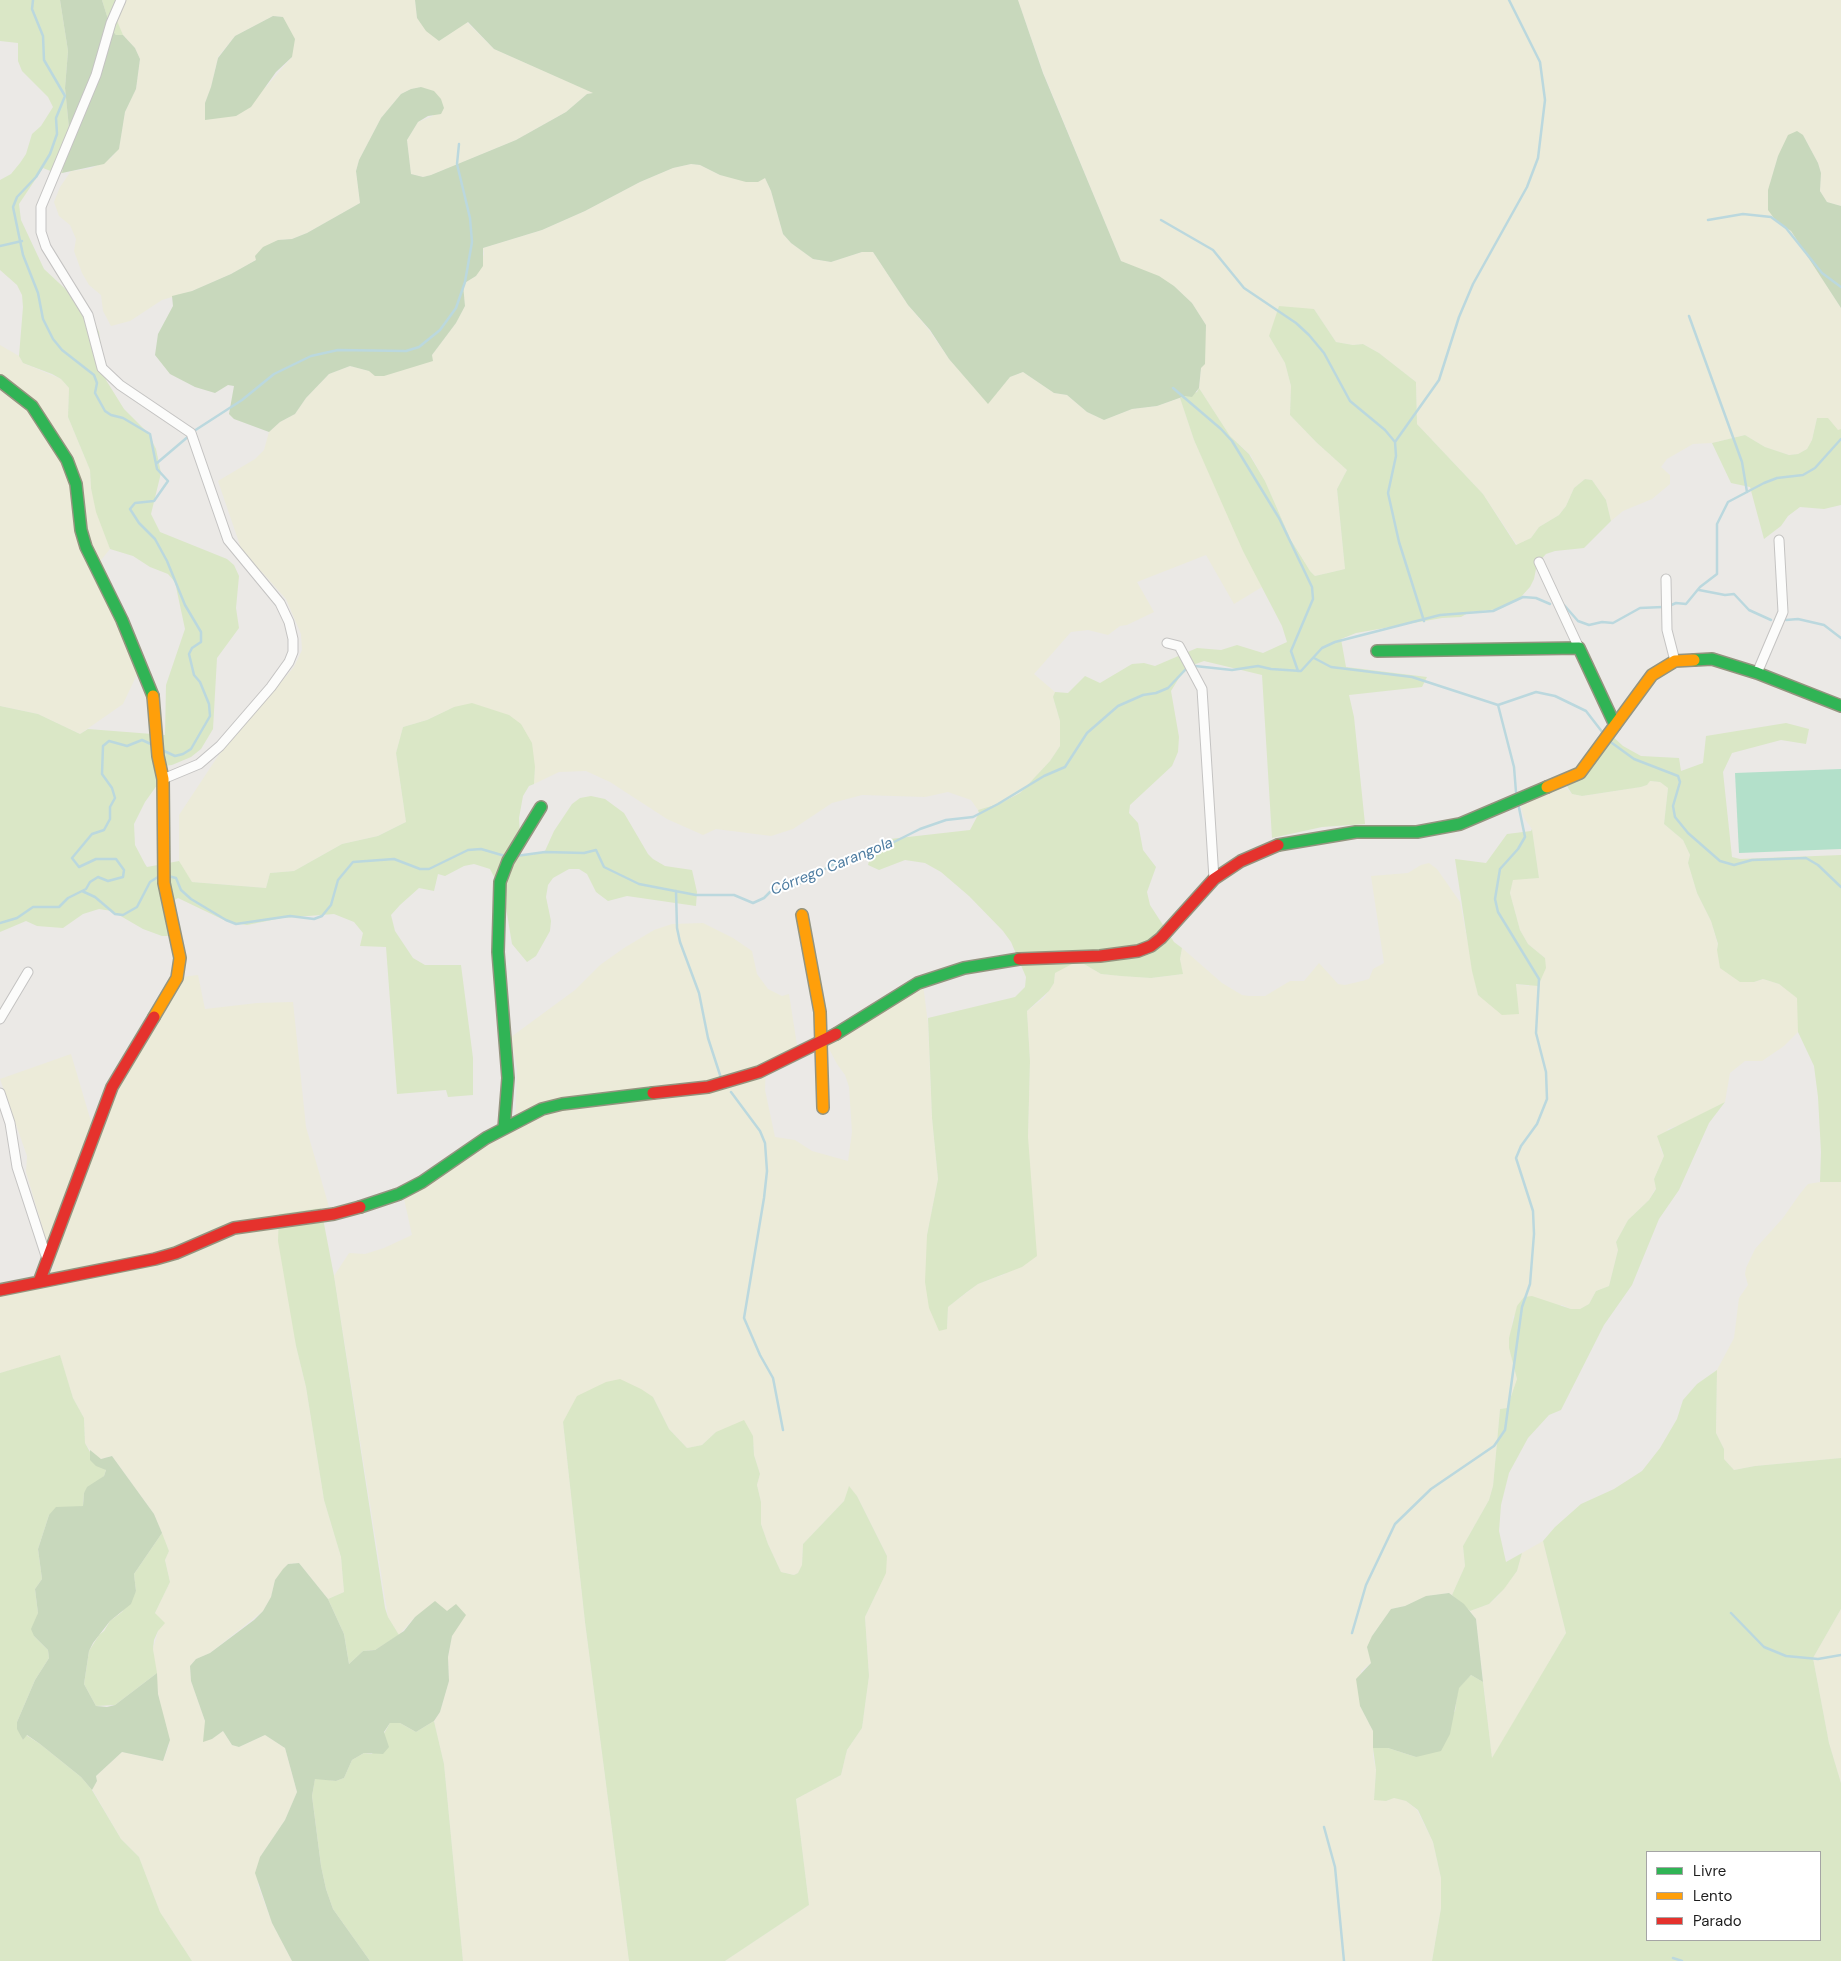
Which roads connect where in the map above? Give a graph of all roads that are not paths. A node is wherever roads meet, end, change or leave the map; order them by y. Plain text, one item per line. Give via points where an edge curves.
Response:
1 (121, 0) edge
2 (0, 381) edge
3 (1779, 540) dead end
4 (1539, 562) dead end
5 (1666, 578) dead end
6 (1167, 643) dead end
7 (1579, 648) junction
8 (1377, 651) dead end
9 (1675, 660) junction
10 (1758, 672) junction
11 (1841, 706) edge
12 (1615, 724) junction
13 (163, 779) junction
14 (541, 807) dead end
15 (1214, 879) junction
16 (802, 916) dead end
17 (28, 972) dead end
18 (0, 1019) edge
19 (821, 1043) junction
20 (0, 1093) edge
21 (822, 1108) dead end
22 (504, 1128) junction
23 (47, 1259) junction
24 (38, 1282) junction
25 (0, 1290) edge

1 - 13 street via 96,75 41,207 41,232 46,247 88,315 102,368 120,385 190,433 228,540 280,603 293,639 289,662 220,746 199,764
2 - 13 street via 32,406 68,460 76,484 86,547 122,620 153,695 157,752
3 - 10 street via 1783,612
4 - 7 street
5 - 9 street via 1667,630
6 - 15 street via 1179,646 1202,688
7 - 8 street
7 - 12 street
9 - 10 street via 1712,659
9 - 12 street via 1652,675
10 - 11 street
12 - 15 street via 1580,773 1460,824 1418,832 1356,832 1282,843 1241,861
13 - 23 street via 164,883 180,958 177,978 112,1087
14 - 22 street via 511,856 500,882 498,952 508,1078
15 - 19 street via 1151,946 1100,956 1011,959 964,968 918,983
16 - 19 street via 815,980
17 - 18 street
19 - 21 street
19 - 22 street via 786,1061 734,1080 686,1090 562,1104 542,1109
20 - 23 street via 10,1123 18,1167
22 - 24 street via 422,1182 376,1203 334,1214 234,1228 155,1259
23 - 24 street
24 - 25 street

